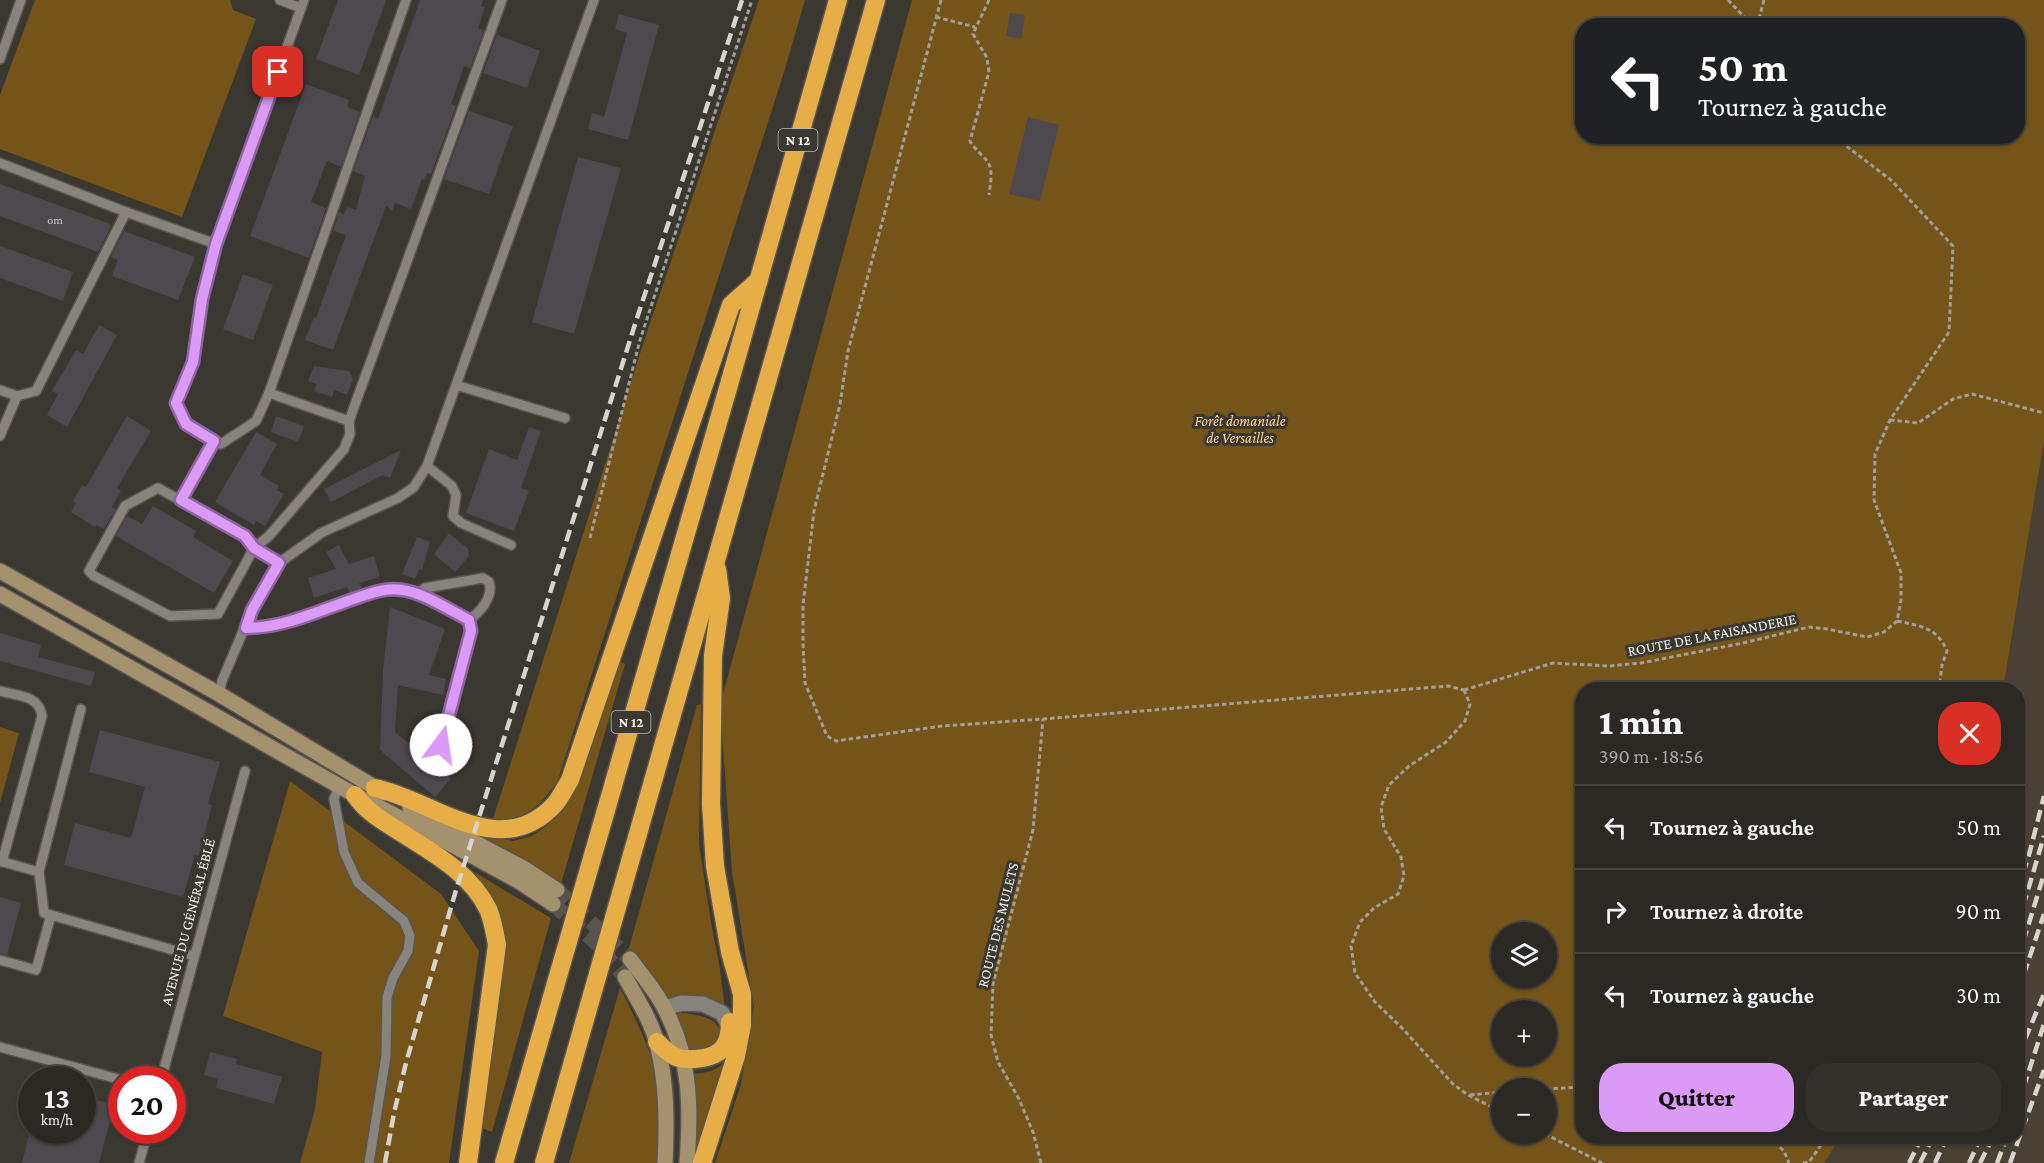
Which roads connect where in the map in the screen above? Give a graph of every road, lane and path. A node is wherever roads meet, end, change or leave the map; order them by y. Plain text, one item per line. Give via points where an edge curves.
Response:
1 (21, 0) edge
2 (280, 0) edge
3 (406, 0) edge
4 (502, 0) edge
5 (594, 0) edge
6 (752, 0) edge
7 (838, 0) edge
8 (876, 0) edge
9 (941, 0) edge
10 (989, 0) edge
11 (1728, 0) edge
12 (1764, 0) edge
13 (303, 4) edge
14 (936, 17) junction
15 (1747, 18) edge
16 (1758, 18) edge
17 (975, 27) junction
18 (0, 58) edge
19 (1844, 144) edge
20 (0, 164) edge
21 (989, 195) dead end
22 (126, 212) junction
23 (216, 244) junction
24 (759, 280) junction
25 (456, 385) junction
26 (0, 390) edge
27 (269, 393) junction
28 (17, 396) junction
29 (2044, 413) edge
30 (565, 418) dead end
31 (1890, 420) junction
32 (349, 421) junction
33 (0, 436) edge
34 (214, 441) junction
35 (427, 466) junction
36 (181, 500) junction
37 (590, 538) dead end
38 (511, 545) dead end
39 (254, 548) junction
40 (716, 562) junction
41 (279, 563) junction
42 (0, 571) edge
43 (0, 594) edge
44 (417, 594) junction
45 (469, 620) junction
46 (1897, 621) junction
47 (246, 628) junction
48 (1939, 682) edge
49 (1464, 690) junction
50 (0, 691) edge
51 (219, 694) junction
52 (81, 710) dead end
53 (1043, 719) junction
54 (441, 745) dead end
55 (245, 771) dead end
56 (375, 788) junction
57 (347, 790) junction
58 (1, 861) edge
59 (39, 872) junction
60 (51, 915) junction
61 (730, 952) junction
62 (194, 956) junction
63 (630, 959) tunnel mouth
64 (0, 960) edge
65 (625, 977) tunnel mouth
66 (665, 1008) junction
67 (730, 1027) junction
68 (657, 1042) junction
69 (0, 1047) edge
70 (685, 1059) junction
71 (165, 1066) edge
72 (108, 1076) edge
73 (1575, 1087) edge
74 (1557, 1088) edge
75 (1491, 1093) edge
76 (1468, 1095) junction
77 (1491, 1106) edge
78 (1557, 1140) edge
79 (144, 1144) edge
80 (1776, 1144) edge
81 (1822, 1144) edge
82 (139, 1163) edge
83 (369, 1163) edge
84 (468, 1163) edge
85 (504, 1163) edge
86 (544, 1163) edge
87 (665, 1163) edge
88 (687, 1163) edge
89 (702, 1163) edge
90 (1041, 1163) edge
91 (1602, 1163) edge
92 (1789, 1163) edge
93 (1803, 1163) edge

1 - 18 lane
2 - 13 lane
3 - 27 lane
4 - 32 lane
5 - 25 lane
6 - 37 path via 640,340
7 - 24 highway, N 12
8 - 40 highway, N 12
9 - 14 path
10 - 17 path
11 - 15 path
12 - 16 path
13 - 23 lane
14 - 17 path
14 - 53 path via 848,351 833,441 818,489 802,622 806,683 827,736 836,741 942,726
17 - 21 path via 974,34 987,58 989,72 970,141 989,164
19 - 31 path via 1891,180 1953,246 1949,332
20 - 22 lane
22 - 23 lane
22 - 28 lane via 36,391
23 - 34 lane via 202,299 193,362 176,403 186,424
24 - 56 highway via 731,305 570,780 556,803 537,820 500,830 464,823 394,792
24 - 85 highway, N 12
25 - 30 lane
25 - 35 lane
26 - 28 lane
27 - 32 lane
27 - 34 lane via 256,421 221,444
28 - 33 lane
29 - 31 path via 1972,394 1953,399 1918,423
31 - 46 path via 1875,454 1874,500 1901,573
32 - 39 lane via 351,434 344,449 269,536
34 - 36 lane
35 - 38 lane via 452,486 456,495 453,516 461,524
35 - 41 lane via 414,487 321,533
36 - 39 lane via 245,536
36 - 39 lane via 158,488 125,506 89,571 170,616 218,614
39 - 41 lane
40 - 61 highway via 721,598 713,656 711,804 715,866
40 - 86 highway, N 12
41 - 47 lane
42 - 51 main road
43 - 57 main road
44 - 45 lane
44 - 45 lane via 425,588 483,578 489,582 490,595
44 - 47 lane via 377,591 295,620 265,628
45 - 54 lane via 471,631
46 - 48 path via 1925,627 1942,639 1947,651
46 - 49 path, ROUTE DE LA FAISANDERIE via 1884,632 1868,637 1809,627 1641,663 1553,663
47 - 51 lane
49 - 53 path via 1448,686
49 - 76 path via 1470,704 1465,721 1446,742 1409,766 1389,785 1381,807 1384,829 1401,857 1404,876 1398,894 1360,922 1351,946 1355,973 1375,1002
50 - 58 lane via 35,700 42,716
51 - 56 main road
52 - 59 lane
53 - 90 path, ROUTE DES MULETS via 1034,830 993,984 991,1035 998,1062 1033,1132
55 - 62 lane, AVENUE DU GÉNÉRAL ÉBLÉ
56 - 57 main road via 525,869 555,897
57 - 83 lane via 334,799 344,852 358,883 404,921 410,936 408,951 387,997 386,1056
57 - 84 highway via 364,809 467,879 480,895 493,925 497,945
58 - 59 lane
59 - 60 lane via 44,914
60 - 62 lane
60 - 64 lane via 36,970
61 - 67 highway
61 - 89 highway via 742,994 742,1025
62 - 71 lane, AVENUE DU GÉNÉRAL ÉBLÉ
63 - 66 main road
65 - 68 main road
66 - 67 street via 682,1003 703,1004 722,1013
66 - 70 main road
67 - 70 highway via 727,1042 717,1054
68 - 70 highway via 675,1057
68 - 87 main road via 665,1092
69 - 72 lane
70 - 88 main road via 690,1092
73 - 74 path
75 - 76 path
76 - 77 path
78 - 91 path
79 - 82 lane
80 - 92 path
81 - 93 path via 1809,1162

